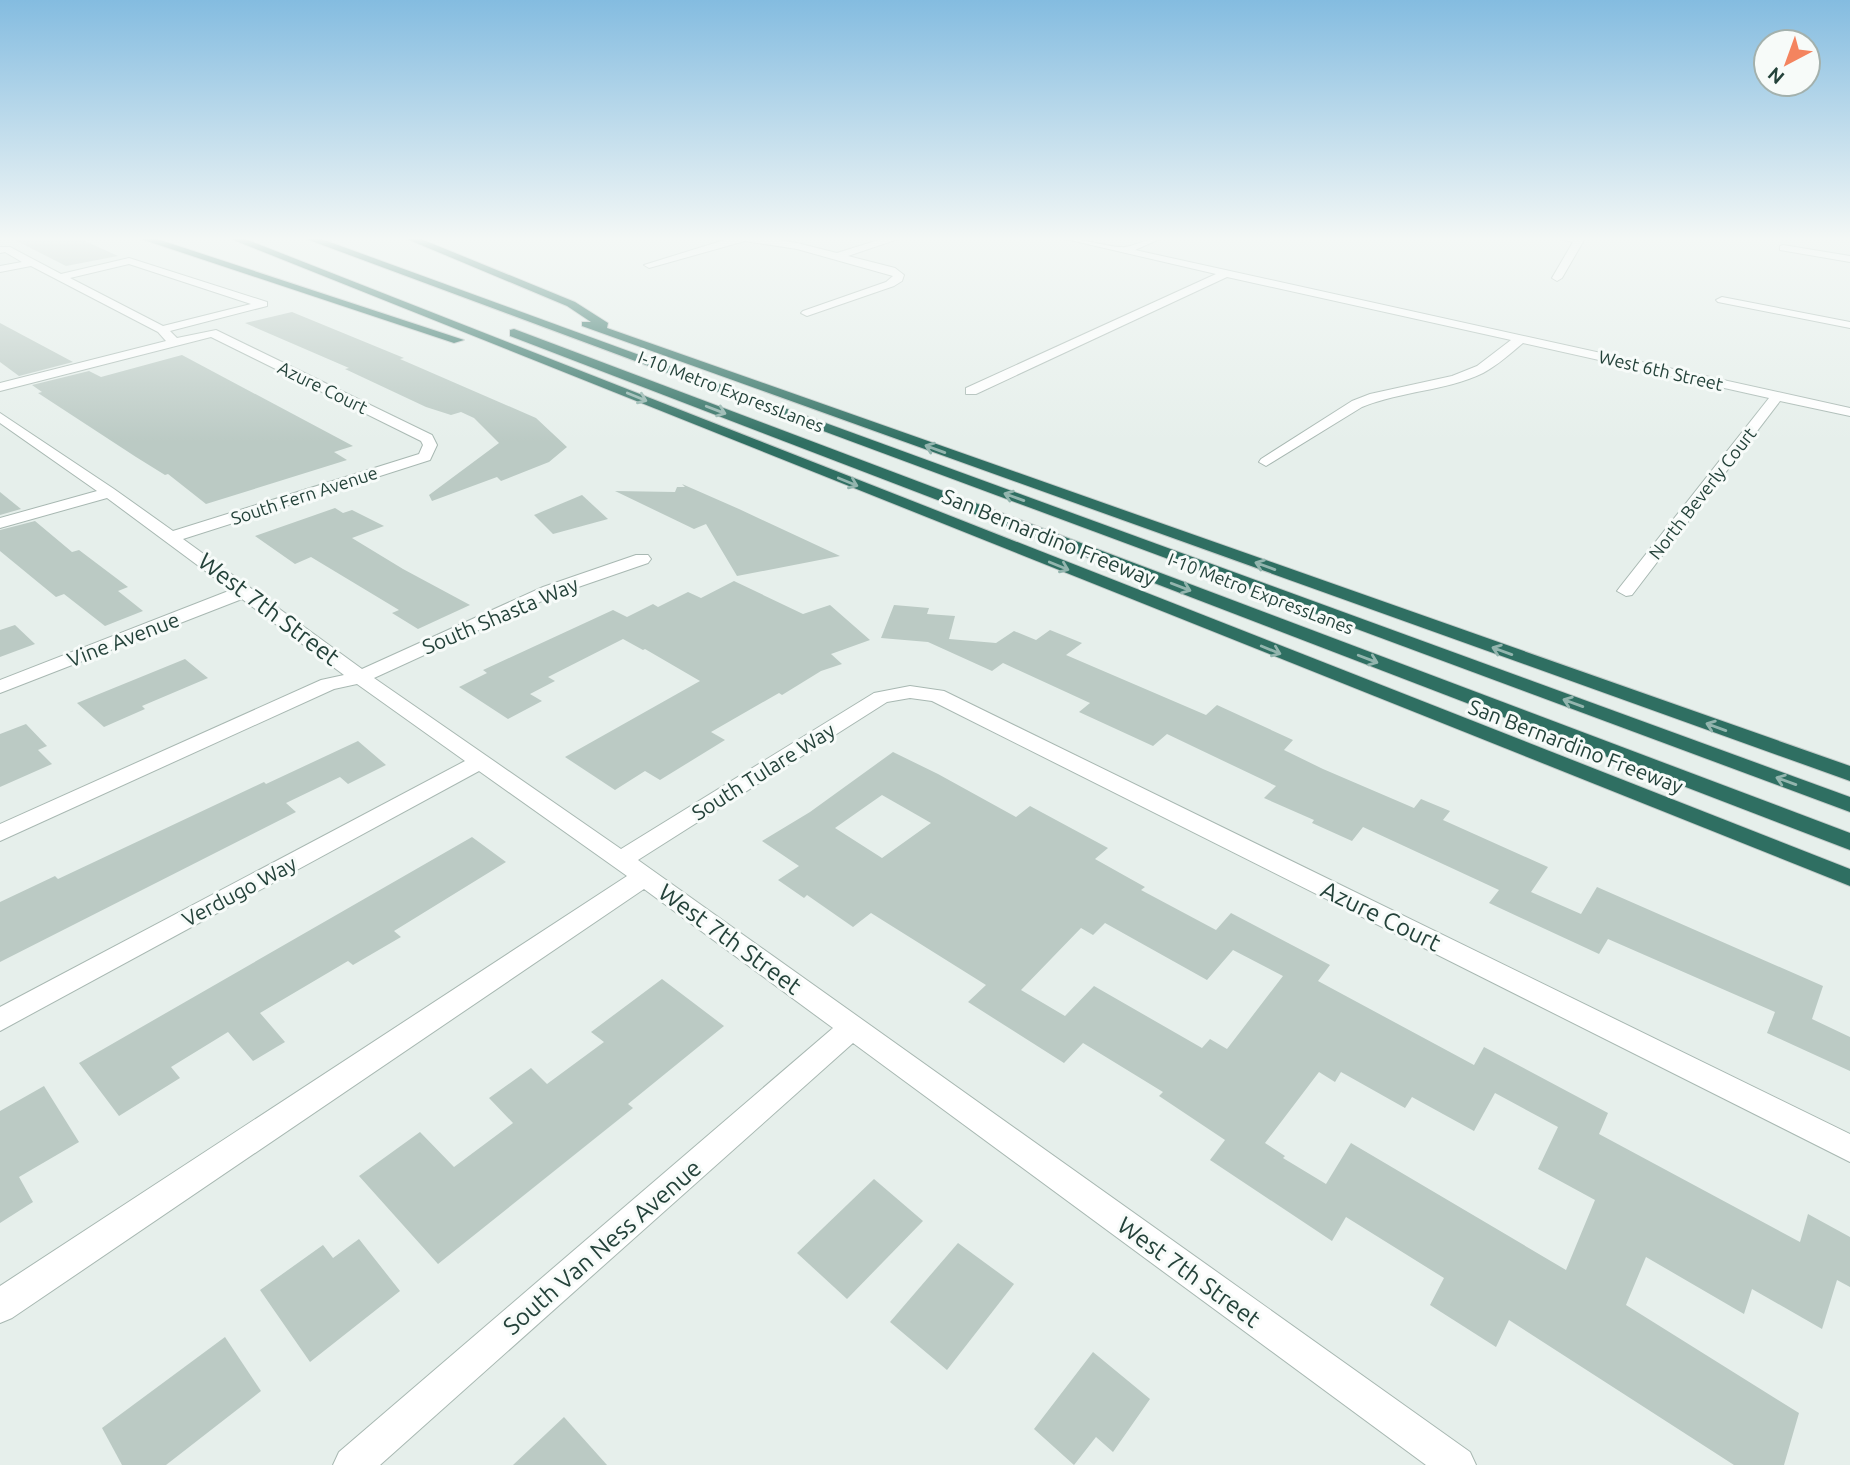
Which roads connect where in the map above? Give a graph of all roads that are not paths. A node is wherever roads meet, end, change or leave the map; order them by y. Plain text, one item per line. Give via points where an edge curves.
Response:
1 (115, 305) edge
2 (258, 305) edge
3 (349, 305) edge
4 (404, 305) edge
5 (442, 305) edge
6 (492, 305) edge
7 (573, 305) edge
8 (829, 305) edge
9 (1157, 305) edge
10 (1368, 305) edge
11 (1749, 305) edge
12 (807, 313) dead end
13 (576, 321) dead end
14 (1850, 325) edge
15 (162, 330) junction
16 (627, 339) junction
17 (1521, 339) junction
18 (175, 343) junction
19 (598, 382) junction
20 (0, 387) edge
21 (971, 391) dead end
22 (1777, 396) junction
23 (1850, 412) edge
24 (0, 417) edge
25 (430, 445) joint
26 (1266, 462) dead end
27 (109, 492) junction
28 (0, 523) edge
29 (171, 537) junction
30 (642, 559) dead end
31 (246, 591) junction
32 (1626, 591) dead end
33 (360, 677) junction
34 (0, 687) edge
35 (910, 692) joint
36 (479, 762) junction
37 (1850, 774) edge
38 (1850, 805) edge
39 (0, 833) edge
40 (1850, 842) edge
41 (621, 860) junction
42 (644, 877) junction
43 (1850, 878) edge
44 (0, 1020) edge
45 (852, 1028) junction
46 (1850, 1149) edge
47 (0, 1306) edge
48 (352, 1465) edge
49 (1457, 1465) edge

1 - 15 street
2 - 15 street
3 - 19 highway
4 - 19 highway, San Bernardino Freeway
5 -> 40 highway, I-10 Metro ExpressLanes
38 -> 6 highway, I-10 Metro ExpressLanes
7 - 16 highway
8 - 12 street
9 - 21 street
10 - 17 street, West 6th Street
11 - 14 street
13 - 16 highway, San Bernardino Freeway
15 - 18 street
37 -> 16 highway, San Bernardino Freeway
17 - 22 street, West 6th Street
17 - 26 street via 1481,369 1456,379 1357,404
18 - 20 street
18 - 25 street, Azure Court via 212,333 427,438
19 -> 43 highway, San Bernardino Freeway
22 - 23 street, West 6th Street
22 - 32 street, North Beverly Court
24 - 27 street, West 7th Street
25 - 29 street, South Fern Avenue via 425,457
27 - 28 street
27 - 29 street, West 7th Street
29 - 31 street, West 7th Street
30 - 33 street, South Shasta Way via 549,591
31 - 33 street, West 7th Street
31 - 34 street, Vine Avenue
33 - 36 street, West 7th Street
33 - 39 street, South Shasta Way via 328,684
35 - 41 street, South Tulare Way via 881,697
35 - 46 street, Azure Court via 937,695
36 - 41 street, West 7th Street
36 - 44 street, Verdugo Way
41 - 42 street, West 7th Street
42 - 45 street, West 7th Street
42 - 47 street
45 - 48 street, South Van Ness Avenue
45 - 49 street, West 7th Street

